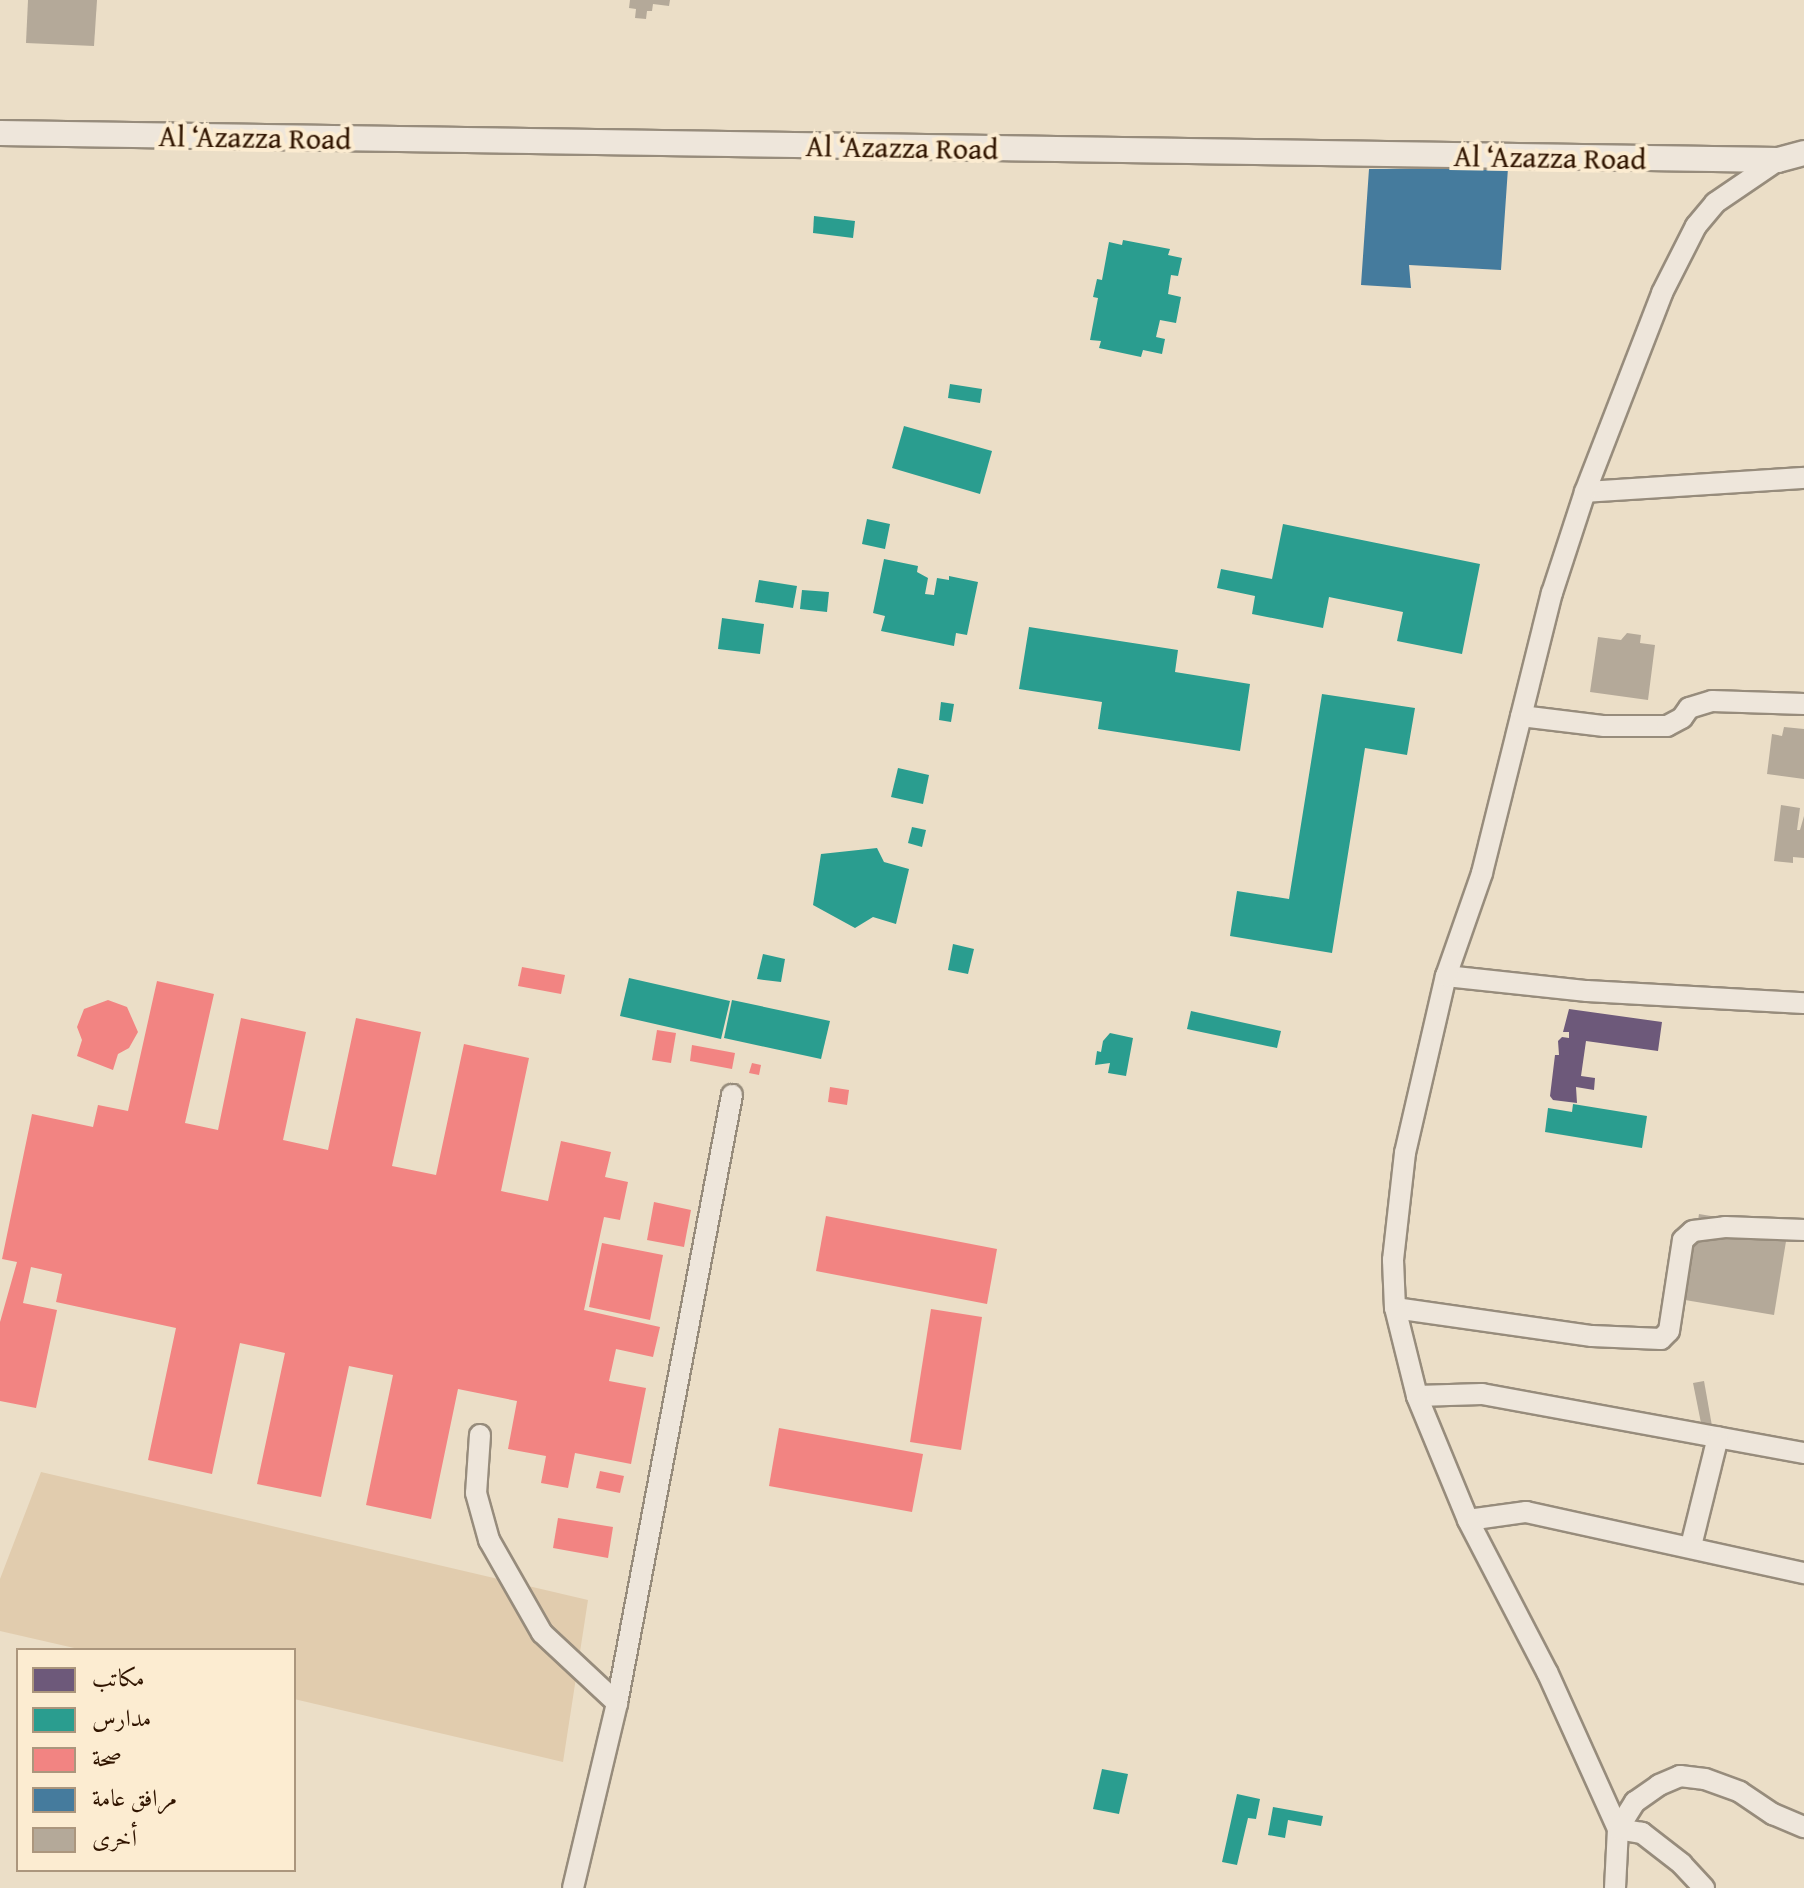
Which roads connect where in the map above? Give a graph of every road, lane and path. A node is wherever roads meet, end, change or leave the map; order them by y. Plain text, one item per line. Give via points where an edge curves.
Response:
1 (0, 133) edge
2 (1804, 153) edge
3 (1778, 160) junction
4 (1804, 478) edge
5 (1585, 492) junction
6 (1804, 704) edge
7 (1521, 716) junction
8 (1446, 976) junction
9 (1804, 1003) edge
10 (732, 1095) dead end
11 (1804, 1230) edge
12 (1395, 1308) junction
13 (1417, 1396) junction
14 (480, 1435) dead end
15 (1718, 1437) junction
16 (1804, 1453) edge
17 (1468, 1520) junction
18 (1691, 1546) junction
19 (1804, 1573) edge
20 (617, 1703) junction
21 (1804, 1827) edge
22 (1618, 1829) junction
23 (573, 1888) edge
24 (1615, 1888) edge
25 (1704, 1888) edge

1 - 3 street, Al ‘Azazza Road
2 - 3 street, Al ‘Azazza Road
3 - 5 street via 1715,203 1696,226 1662,293
4 - 5 street
5 - 7 street
6 - 7 street via 1712,701 1689,708 1667,726 1604,726
7 - 8 street via 1482,873
8 - 9 street via 1587,991
8 - 12 street via 1405,1153 1393,1260
10 - 20 street
11 - 12 street via 1693,1231 1683,1240 1669,1331 1661,1339 1592,1336
12 - 13 street
13 - 15 street via 1482,1394
13 - 17 street
14 - 20 street via 476,1493 489,1540 542,1633
15 - 16 street
15 - 18 street
17 - 18 street via 1526,1512
17 - 22 street via 1547,1672
18 - 19 street
20 - 23 street
21 - 22 street via 1740,1792 1680,1776 1635,1802
22 - 24 street
22 - 25 street via 1642,1833

